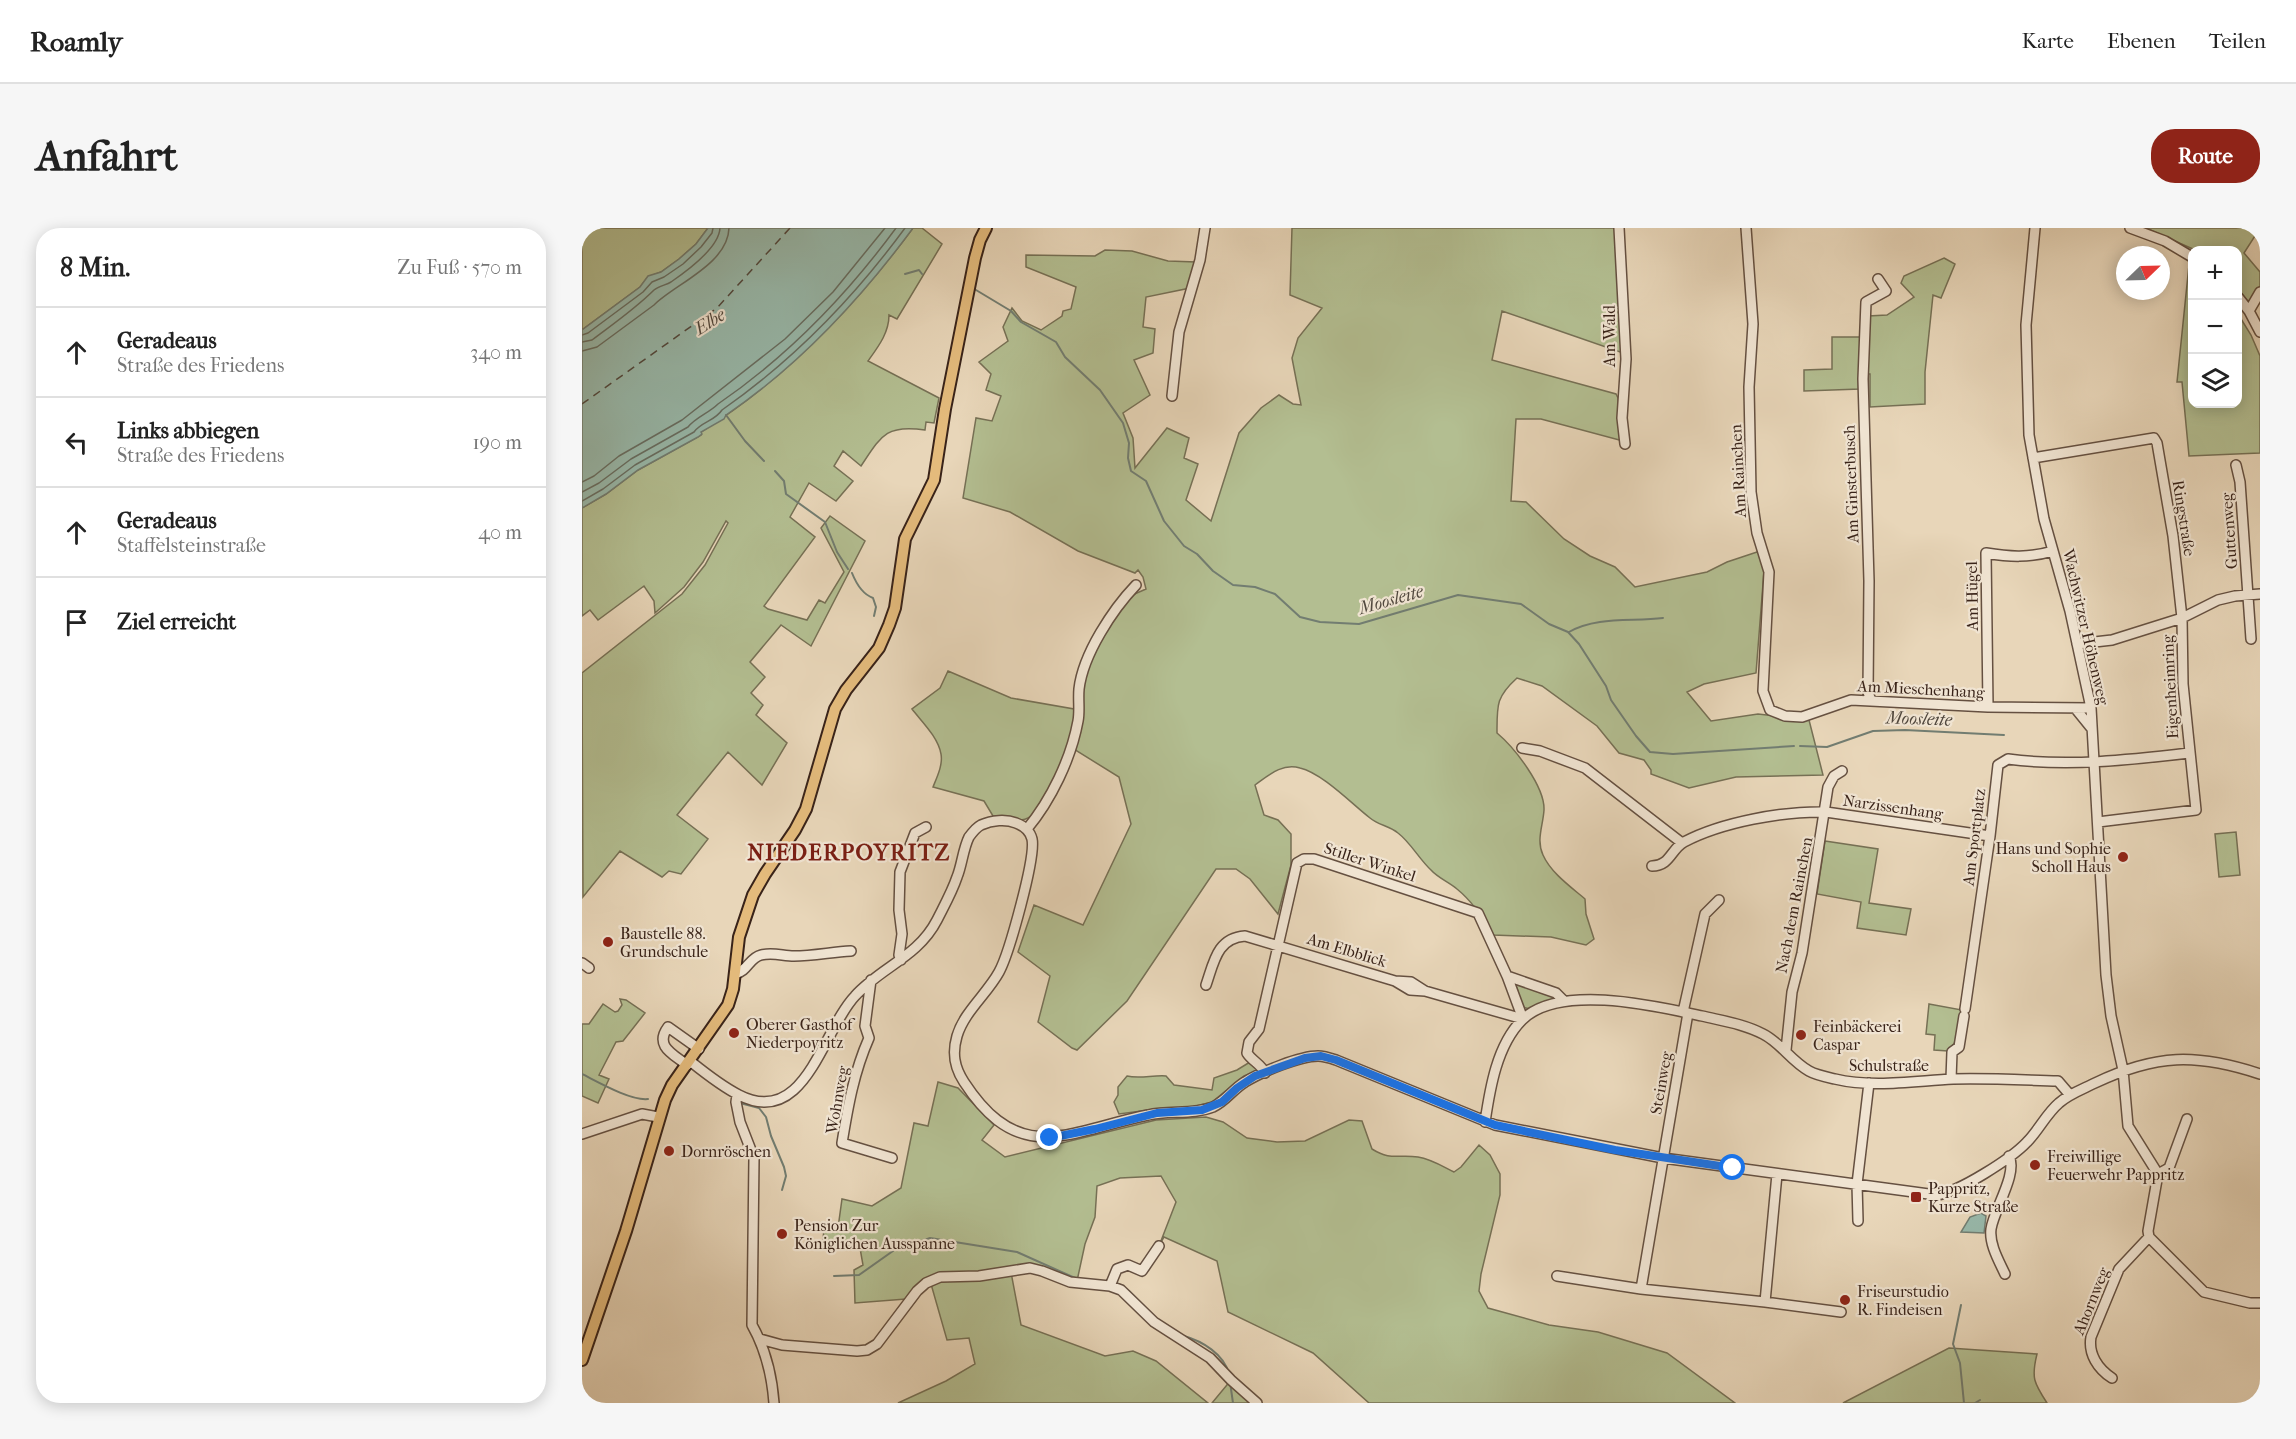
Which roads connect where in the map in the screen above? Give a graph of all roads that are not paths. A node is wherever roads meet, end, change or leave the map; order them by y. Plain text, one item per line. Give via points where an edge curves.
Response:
1 (986, 228) edge
2 (1205, 228) edge
3 (1619, 228) edge
4 (1746, 228) edge
5 (2035, 228) edge
6 (2130, 228) edge
7 (2188, 253) edge
8 (1878, 279) dead end
9 (2260, 292) edge
10 (2240, 300) edge
11 (2248, 311) junction
12 (2260, 332) edge
13 (1172, 396) dead end
14 (1625, 444) dead end
15 (2033, 458) junction
16 (2236, 465) dead end
17 (2053, 551) junction
18 (1136, 585) dead end
19 (2248, 594) junction
20 (2260, 594) edge
21 (2182, 618) junction
22 (2252, 639) dead end
23 (2077, 644) junction
24 (1871, 701) junction
25 (1989, 707) junction
26 (2074, 708) junction
27 (2091, 708) junction
28 (1770, 710) joint
29 (2092, 729) junction
30 (1522, 748) dead end
31 (2189, 753) junction
32 (2093, 763) junction
33 (1842, 771) dead end
34 (1826, 812) junction
35 (2098, 822) junction
36 (926, 827) dead end
37 (1027, 829) junction
38 (1990, 836) junction
39 (1682, 843) junction
40 (1652, 866) dead end
41 (1719, 900) dead end
42 (1279, 944) junction
43 (1290, 948) junction
44 (851, 951) dead end
45 (1276, 959) junction
46 (901, 960) junction
47 (735, 974) junction
48 (1507, 976) junction
49 (872, 980) junction
50 (1206, 985) dead end
51 (1564, 1001) junction
52 (1686, 1013) junction
53 (1523, 1019) junction
54 (699, 1049) junction
55 (1786, 1050) junction
56 (688, 1063) junction
57 (2122, 1070) junction
58 (1265, 1073) junction
59 (2260, 1074) edge
60 (1951, 1079) junction
61 (1869, 1083) junction
62 (737, 1095) junction
63 (2070, 1095) junction
64 (658, 1117) junction
65 (2187, 1119) dead end
66 (1485, 1122) junction
67 (582, 1134) edge
68 (2009, 1156) junction
69 (892, 1158) dead end
70 (1663, 1158) junction
71 (1777, 1174) junction
72 (2158, 1174) junction
73 (1857, 1184) junction
74 (1858, 1221) dead end
75 (2149, 1237) junction
76 (1159, 1246) dead end
77 (2005, 1274) dead end
78 (1557, 1276) dead end
79 (1110, 1286) junction
80 (1641, 1289) junction
81 (1766, 1302) junction
82 (2260, 1303) edge
83 (1841, 1312) dead end
84 (760, 1339) junction
85 (582, 1360) edge
86 (2112, 1378) dead end
87 (774, 1403) edge
88 (1257, 1403) edge

1 - 47 main road via 975,258 934,480 905,539 895,608 879,648 835,709 806,809 758,885 739,937
2 - 13 street via 1179,332
3 - 14 street, Am Wald via 1626,359 1622,418
4 - 28 street, Am Rainchen via 1753,324 1749,387 1751,492 1757,533 1769,572 1763,691
5 - 15 street, Wachwitzer Höhenweg via 2026,325 2027,412
6 - 7 street
8 - 24 street, Am Ginsterbusch via 1886,291 1866,302 1863,354
9 - 11 street
10 - 11 street
11 - 12 street
15 - 17 street, Wachwitzer Höhenweg
15 - 21 street, Ringstraße via 2154,438 2173,536
16 - 19 street, Guttenweg
17 - 23 street, Wachwitzer Höhenweg
17 - 25 street, Am Hügel via 2014,557 1986,553
18 - 37 street via 1121,600 1090,654 1079,688 1079,720 1071,746 1051,796
19 - 20 street
19 - 21 street via 2218,600
19 - 22 street, Guttenweg
21 - 23 street via 2112,640
21 - 31 street, Eigenheimring
23 - 27 street, Wachwitzer Höhenweg
24 - 25 street, Am Mieschenhang
24 - 28 street, Am Mieschenhang via 1843,702 1802,717
25 - 26 street, Am Mieschenhang
26 - 27 street, Am Mieschenhang
26 - 29 street
27 - 29 street, Wachwitzer Höhenweg
29 - 32 street, Wachwitzer Höhenweg
30 - 39 street via 1585,768
31 - 32 street, Eigenheimring
31 - 35 street, Eigenheimring via 2196,810
32 - 35 street, Wachwitzer Höhenweg
32 - 38 street, Am Sportplatz via 2007,759 1998,765
33 - 34 street, Nach dem Rainchen via 1830,781
34 - 38 street, Narzissenhang
34 - 39 street, Narzissenhang via 1759,818
34 - 55 street, Nach dem Rainchen via 1792,992
35 - 57 street, Wachwitzer Höhenweg via 2106,975
36 - 46 street via 915,833 900,872
37 - 46 street via 1009,821 979,826 969,837 954,886 933,928
37 - 58 street via 1032,843 1030,861 1006,954 1000,970 959,1031 954,1053 955,1066 964,1083 980,1102 1016,1131 1050,1138 1157,1113 1212,1107 1246,1081
38 - 60 street, Am Sportplatz via 1959,1047 1952,1052
39 - 40 street via 1665,863
41 - 52 street via 1705,914
42 - 43 street, Am Elbblick
42 - 45 street
42 - 48 street, Stiller Winkel via 1297,863 1314,859 1478,913
42 - 50 street, Am Elbblick via 1245,936 1227,940 1217,954
43 - 45 street, Am Elbblick via 1286,955
43 - 53 street, Am Elbblick via 1395,981 1410,990
44 - 47 street via 761,955
45 - 58 street via 1259,1029 1247,1053
46 - 49 street
47 - 54 main road via 728,1005
48 - 51 street via 1556,993
48 - 53 street
49 - 62 street via 844,1009 807,1078 796,1090 770,1101
49 - 69 street, Wohnweg via 865,1026 869,1038 850,1095 843,1143
51 - 52 street, Schulstraße via 1643,1003
51 - 53 street, Schulstraße via 1541,1007
52 - 55 street, Schulstraße via 1746,1026
52 - 70 street, Steinweg
53 - 66 street, Schulstraße via 1502,1050
54 - 56 main road
54 - 56 street via 668,1027 664,1032 666,1049
55 - 61 street, Schulstraße via 1816,1074
56 - 62 street
56 - 64 main road via 672,1085
57 - 59 street via 2152,1062 2194,1059
57 - 63 street
57 - 72 street, Wachwitzer Höhenweg via 2128,1126
58 - 66 street via 1305,1058 1327,1057
60 - 61 street, Schulstraße
60 - 63 street, Schulstraße via 2058,1081
61 - 73 street
62 - 84 street via 740,1122 754,1158 752,1325
63 - 68 street
64 - 67 street via 642,1114
64 - 85 main road via 626,1231
65 - 72 street via 2169,1168
66 - 70 street
68 - 73 street via 1942,1194
68 - 77 street via 2010,1173 1991,1240
70 - 71 street
70 - 80 street, Steinweg
71 - 73 street
71 - 81 street
72 - 75 street
73 - 74 street
75 - 82 street via 2204,1292
75 - 86 street, Ahornweg via 2119,1269 2091,1337 2089,1348 2101,1371
76 - 79 street via 1142,1271 1128,1265 1117,1269
78 - 80 street
79 - 84 street via 1070,1282 1030,1268 940,1277 917,1291 877,1344 867,1350 782,1345
79 - 88 street via 1121,1290 1154,1322 1210,1358
80 - 81 street
81 - 83 street
84 - 87 street

